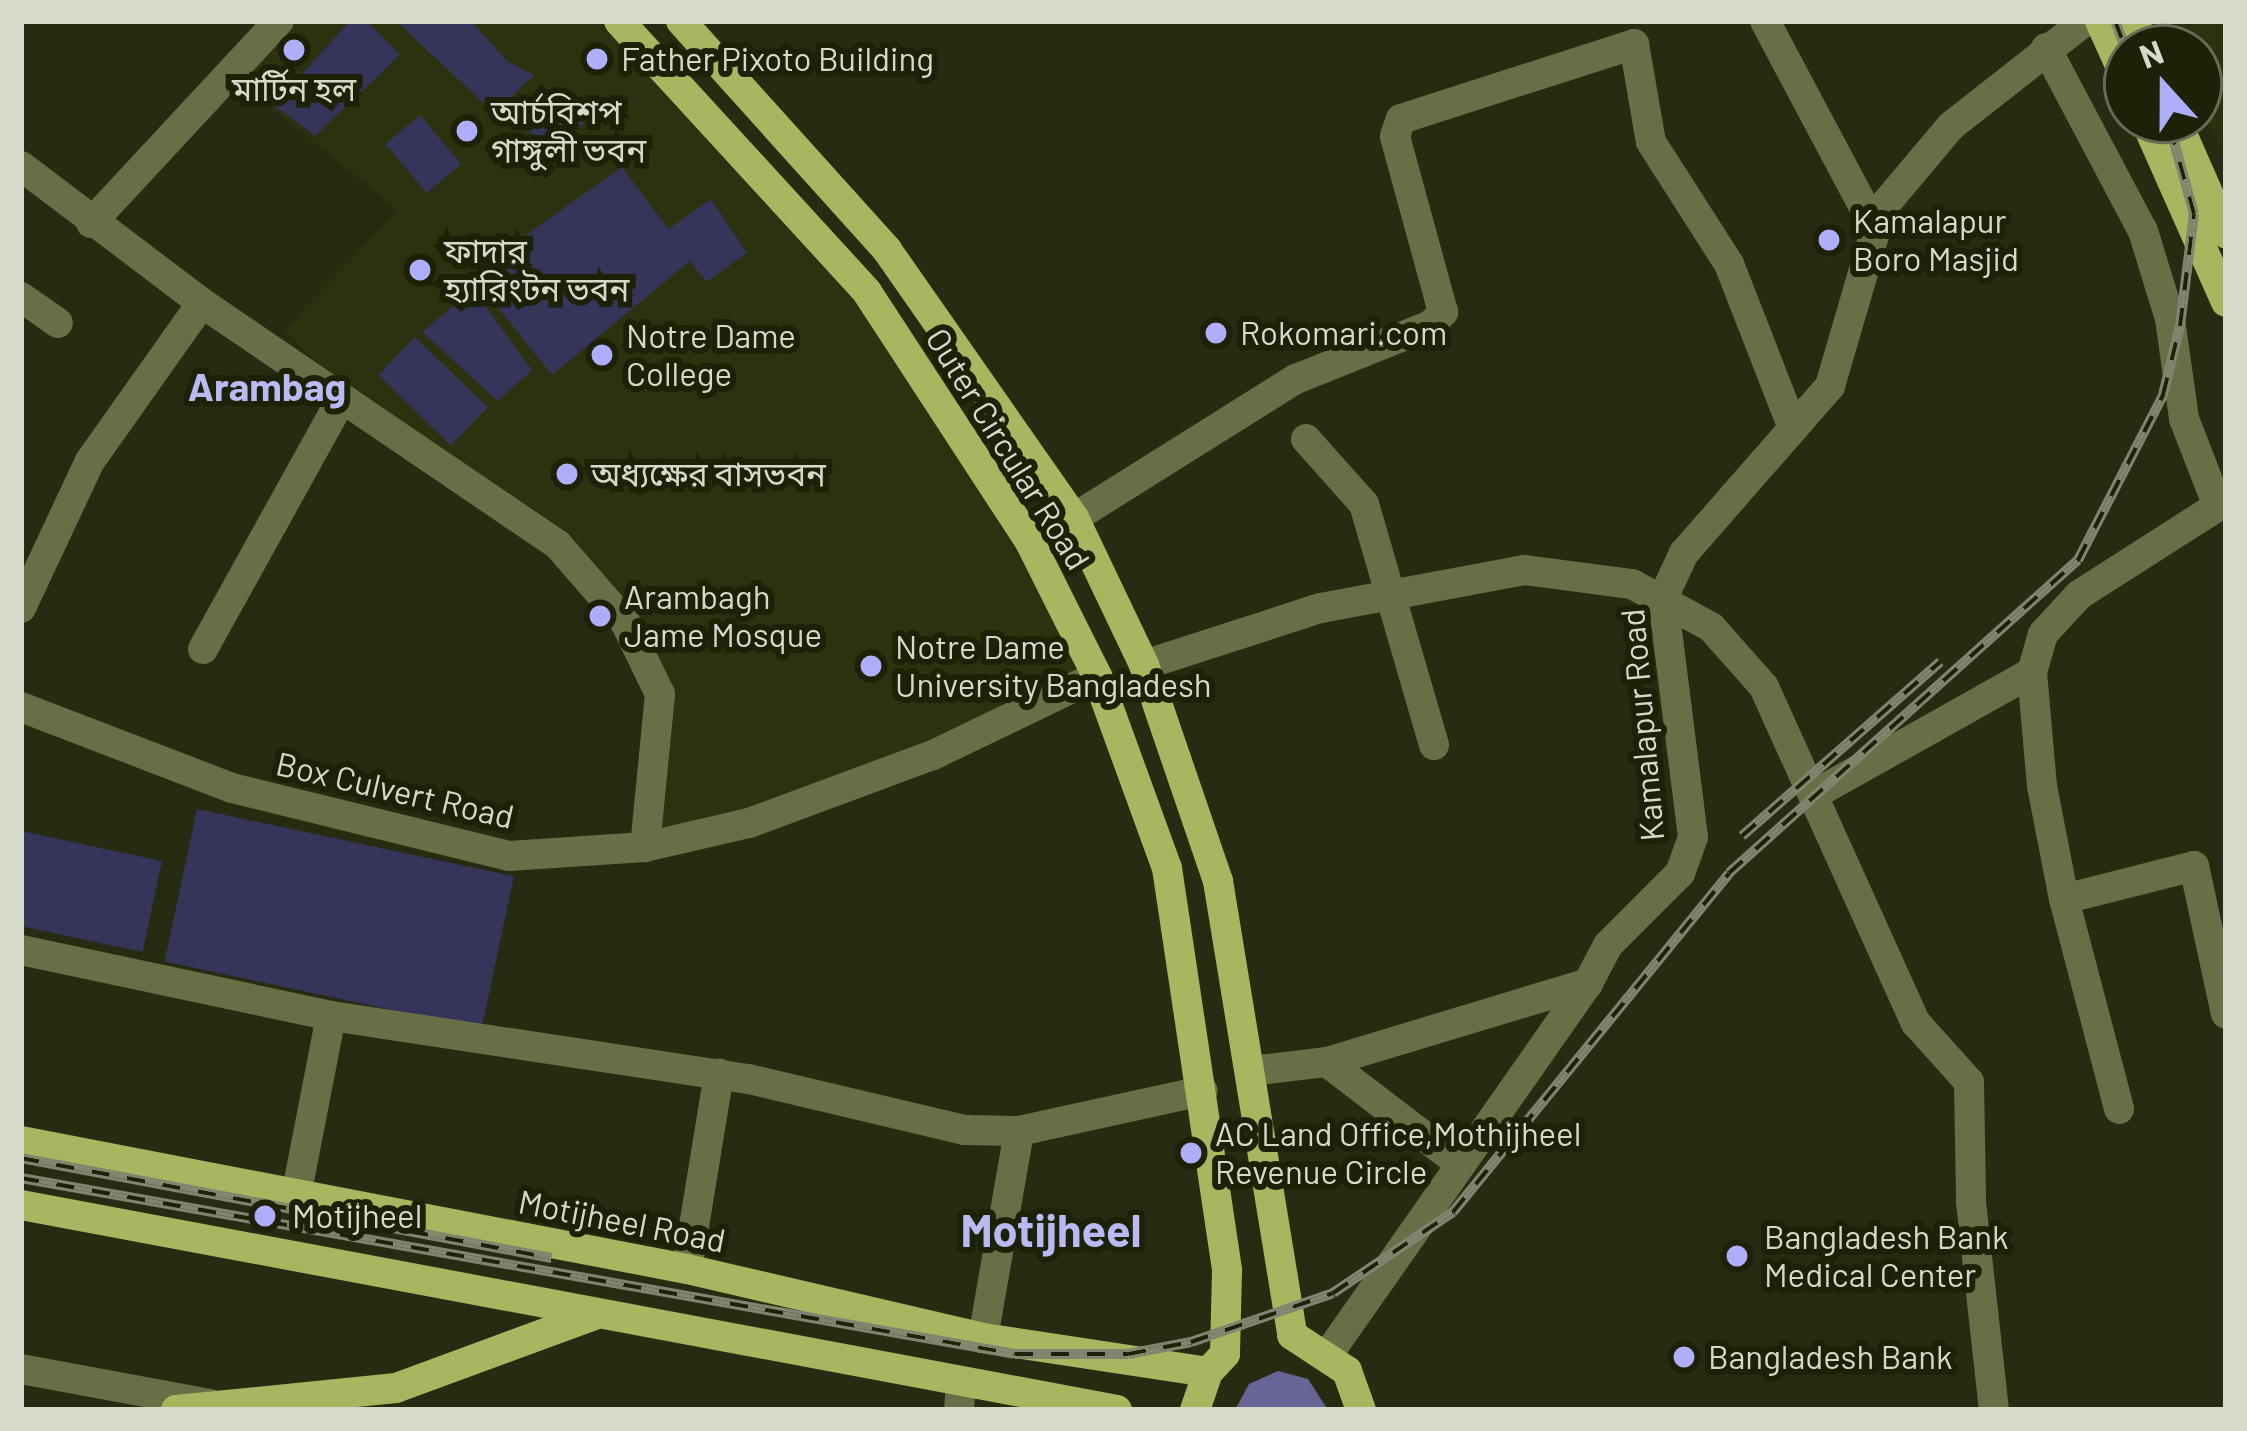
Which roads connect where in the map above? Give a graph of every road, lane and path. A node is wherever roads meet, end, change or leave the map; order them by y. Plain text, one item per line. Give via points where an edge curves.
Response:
1 (279, 21) edge
2 (619, 21) edge
3 (681, 21) edge
4 (1765, 21) edge
5 (2085, 21) edge
6 (1632, 33) edge
7 (2046, 49) junction
8 (2156, 144) edge
9 (2187, 144) edge
10 (21, 166) edge
11 (92, 223) junction
12 (1874, 226) junction
13 (2226, 234) edge
14 (21, 297) edge
15 (2226, 302) edge
16 (202, 303) junction
17 (58, 323) dead end
18 (341, 400) junction
19 (1793, 428) junction
20 (1306, 439) dead end
21 (1073, 518) junction
22 (1390, 592) junction
23 (1663, 598) junction
24 (21, 608) edge
25 (203, 649) dead end
26 (1144, 665) junction
27 (2032, 672) junction
28 (1097, 676) junction
29 (21, 706) edge
30 (1434, 745) dead end
31 (1815, 794) junction
32 (645, 847) junction
33 (2064, 899) junction
34 (21, 950) edge
35 (1588, 983) junction
36 (2226, 1014) edge
37 (331, 1016) junction
38 (1327, 1062) junction
39 (1251, 1072) junction
40 (719, 1074) junction
41 (1203, 1091) junction
42 (2120, 1109) dead end
43 (1019, 1131) junction
44 (21, 1141) edge
45 (1458, 1162) junction
46 (296, 1196) junction
47 (21, 1205) edge
48 (687, 1269) junction
49 (594, 1315) junction
50 (983, 1338) junction
51 (1329, 1353) junction
52 (1217, 1363) junction
53 (21, 1370) edge
54 (960, 1396) edge
55 (399, 1399) edge
56 (213, 1407) edge
57 (176, 1410) edge
58 (1117, 1410) edge
59 (1195, 1410) edge
60 (1361, 1410) edge
61 (1994, 1410) edge

1 - 11 street
2 - 28 main road, Outer Circular Road via 867,292 1030,542
3 - 21 main road, Outer Circular Road via 887,250
4 - 12 street
5 - 7 street, Kamalapur Road
6 - 19 street via 1652,142 1729,264
6 - 21 street via 1401,119 1395,136 1443,311 1431,325 1296,379
7 - 12 street, Kamalapur Road via 1952,126
7 - 27 street via 2143,231 2170,319 2184,419 2218,506 2079,595 2042,634
8 - 15 main road
9 - 13 main road
10 - 11 street
11 - 16 street
12 - 19 street, Kamalapur Road via 1830,386
14 - 17 street
16 - 18 street
16 - 24 street via 89,461
18 - 25 street
18 - 32 street via 558,545 625,622 660,694
19 - 23 street, Kamalapur Road via 1684,553
20 - 22 street via 1364,504
21 - 26 main road, Outer Circular Road
22 - 23 street via 1525,570 1581,572
22 - 26 street
22 - 30 street
23 - 31 street via 1742,655
23 - 35 street, Kamalapur Road via 1690,855 1608,945
26 - 39 main road, Outer Circular Road via 1218,881
27 - 31 street
27 - 33 street via 2042,786
28 - 32 street, Box Culvert Road via 933,754 749,823
28 - 41 main road, Outer Circular Road via 1167,868
29 - 32 street, Box Culvert Road via 211,781 349,822 509,856
31 - 61 street via 1916,1023 1969,1082 1971,1202
33 - 36 street via 2194,866
33 - 42 street
34 - 37 street
35 - 38 street
35 - 45 street, Kamalapur Road
37 - 40 street
37 - 46 street
38 - 39 street
38 - 45 street
39 - 51 main road, Outer Circular Road via 1292,1335
40 - 43 street via 965,1130
40 - 48 street
41 - 43 street
41 - 52 main road, Outer Circular Road via 1231,1320
43 - 50 street
44 - 46 main road, Motijheel Road
45 - 51 street, Kamalapur Road
46 - 48 main road, Motijheel Road
47 - 49 main road
48 - 50 main road, Motijheel Road
49 - 54 main road
49 - 55 main road
50 - 52 main road, Motijheel Road
51 - 60 main road via 1347,1371
52 - 59 main road, Outer Circular Road
53 - 56 street
54 - 58 main road
55 - 56 main road
56 - 57 main road

